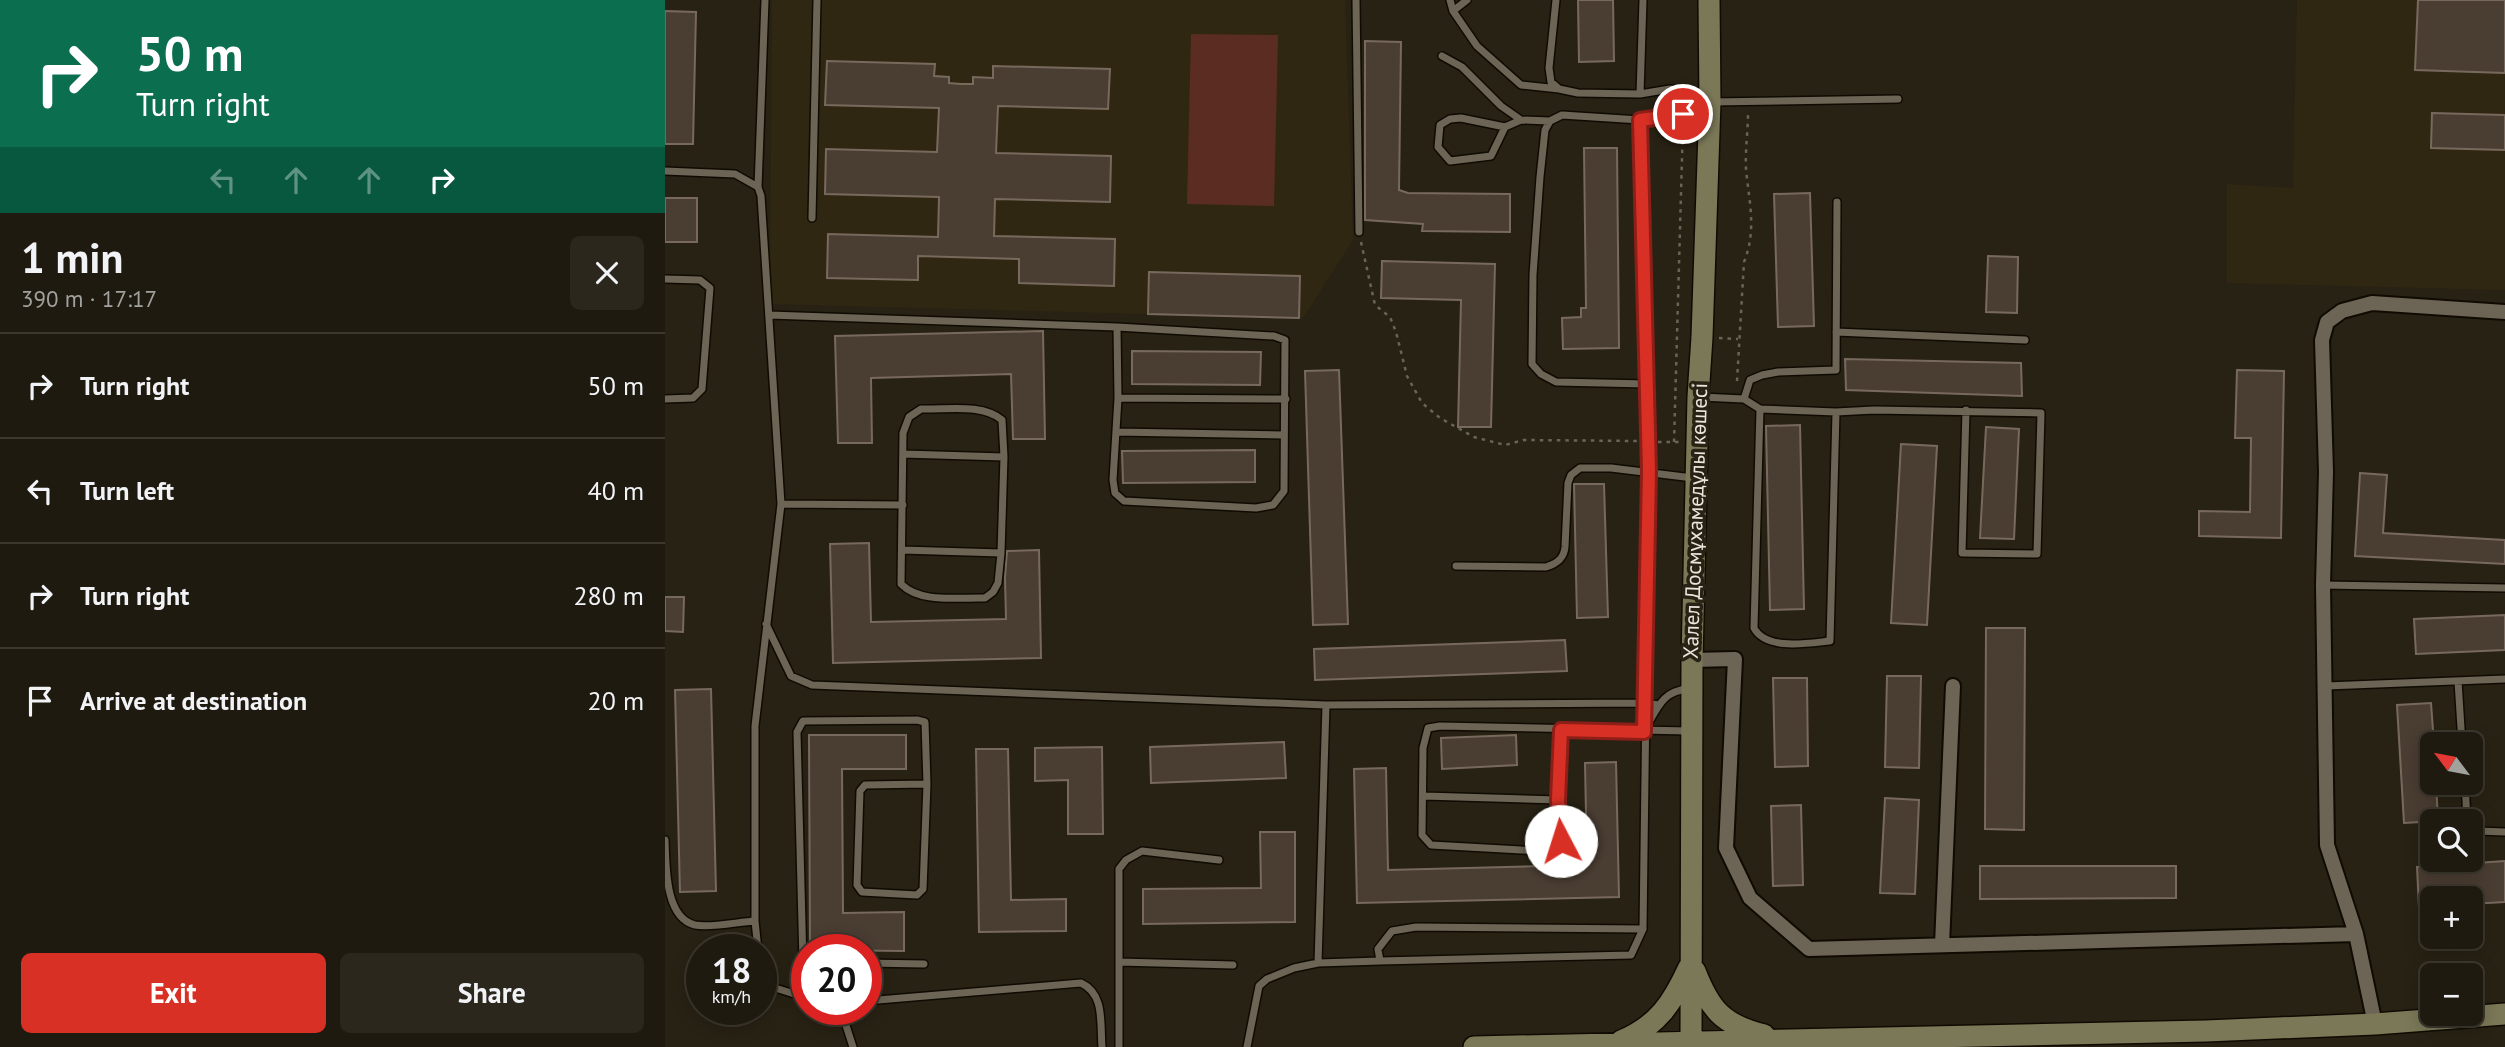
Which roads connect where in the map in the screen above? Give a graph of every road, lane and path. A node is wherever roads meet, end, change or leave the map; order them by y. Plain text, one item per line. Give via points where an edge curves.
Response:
1 (765, 0) edge
2 (817, 0) edge
3 (1356, 0) edge
4 (1450, 0) edge
5 (1467, 0) edge
6 (1556, 0) edge
7 (1643, 0) edge
8 (1709, 0) edge
9 (1453, 11) junction
10 (1442, 56) dead end
11 (1559, 89) junction
12 (1640, 94) junction
13 (1898, 99) dead end
14 (1710, 102) junction
15 (1749, 103) junction
16 (1683, 114) junction
17 (1521, 120) junction
18 (1640, 120) junction
19 (1550, 121) junction
20 (1505, 127) junction
21 (665, 171) edge
22 (758, 187) junction
23 (1837, 202) dead end
24 (812, 218) dead end
25 (1359, 232) joint
26 (665, 279) edge
27 (2505, 312) edge
28 (769, 315) junction
29 (1117, 327) junction
30 (1836, 332) junction
31 (2025, 340) dead end
32 (1647, 384) junction
33 (1698, 397) junction
34 (665, 398) edge
35 (1118, 398) junction
36 (1286, 399) junction
37 (1740, 399) junction
38 (1760, 409) junction
39 (1966, 410) junction
40 (1836, 412) junction
41 (1117, 432) junction
42 (1284, 435) junction
43 (1647, 441) junction
44 (1674, 442) junction
45 (1697, 443) junction
46 (903, 454) junction
47 (1005, 457) junction
48 (1649, 471) junction
49 (1696, 478) junction
50 (781, 504) junction
51 (903, 505) junction
52 (902, 550) junction
53 (1002, 553) junction
54 (1456, 566) dead end
55 (2323, 585) junction
56 (2505, 588) edge
57 (766, 624) junction
58 (1692, 660) junction
59 (2505, 679) edge
60 (2458, 681) junction
61 (1952, 686) dead end
62 (2326, 686) junction
63 (1691, 689) junction
64 (1644, 703) junction
65 (1326, 705) junction
66 (1659, 705) junction
67 (1561, 730) junction
68 (1691, 731) junction
69 (1644, 732) junction
70 (2461, 732) edge
71 (927, 784) junction
72 (1424, 796) junction
73 (1558, 800) junction
74 (2483, 831) edge
75 (2505, 832) edge
76 (665, 840) edge
77 (1219, 860) dead end
78 (755, 921) junction
79 (1643, 929) junction
80 (756, 934) edge
81 (804, 934) edge
82 (2356, 934) junction
83 (1942, 945) junction
84 (1691, 960) junction
85 (1380, 961) junction
86 (1119, 962) junction
87 (1318, 963) junction
88 (882, 964) edge
89 (924, 964) dead end
90 (1233, 965) dead end
91 (882, 1000) edge
92 (2505, 1014) edge
93 (2375, 1024) junction
94 (846, 1025) edge
95 (1783, 1040) junction
96 (1691, 1042) junction
97 (1612, 1044) junction
98 (853, 1047) edge
99 (1102, 1047) edge
100 (1119, 1047) edge
101 (1247, 1047) edge
102 (1474, 1047) edge

1 - 22 lane
2 - 24 lane
3 - 25 lane
4 - 9 lane
5 - 9 lane
6 - 11 lane via 1549,68 1551,82
7 - 12 lane
8 - 14 main road, Халел Досмұхамедұлы көшесі
9 - 11 lane via 1477,46 1521,85
10 - 17 lane via 1462,67
11 - 12 lane
12 - 14 lane via 1670,89
13 - 15 lane
14 - 15 lane
14 - 16 lane
14 - 33 main road, Халел Досмұхамедұлы көшесі
15 - 37 path via 1746,167 1753,220 1744,261 1738,339
16 - 18 lane
16 - 44 path
17 - 19 lane
17 - 20 lane
18 - 19 lane via 1562,115
18 - 32 lane
19 - 32 lane via 1540,177 1532,364 1556,382
20 - 20 lane via 1491,156 1450,161 1438,147 1440,125 1450,119
21 - 22 lane via 735,174
22 - 28 lane
23 - 30 lane
25 - 43 path via 1375,305 1390,317 1407,376 1422,403 1440,418 1474,437 1505,444 1524,440
26 - 34 lane via 700,280 710,288 702,389 692,398
27 - 55 street via 2372,303 2342,311 2327,322 2322,340
28 - 29 lane
28 - 50 lane
29 - 35 lane
29 - 36 lane via 1285,340
30 - 31 lane
30 - 37 lane via 1836,370 1762,375 1750,380
32 - 43 lane
33 - 37 lane
33 - 45 main road, Халел Досмұхамедұлы көшесі
35 - 36 lane
35 - 41 lane
36 - 42 lane
37 - 38 lane
38 - 40 lane
38 - 40 lane via 1754,628 1769,641 1784,643 1830,641
39 - 39 lane via 2041,413 2037,554 1962,553
39 - 40 lane
41 - 42 lane
41 - 42 lane via 1115,493 1124,501 1256,508 1273,505 1284,491
43 - 44 path
43 - 48 lane
44 - 45 path
45 - 49 main road, Халел Досмұхамедұлы көшесі
46 - 47 lane
46 - 47 lane via 909,417 921,410 977,410 1002,420
46 - 51 lane
47 - 53 lane
48 - 49 lane
48 - 54 lane via 1580,468 1571,475 1565,553 1557,564
48 - 64 lane
49 - 58 main road, Халел Досмұхамедұлы көшесі
50 - 51 lane
50 - 57 lane
51 - 52 lane
52 - 53 lane
52 - 53 lane via 901,584 909,592 934,597 985,598 998,583
55 - 56 lane
55 - 62 street
57 - 65 lane via 791,676 812,685
57 - 78 lane via 755,726
58 - 63 main road, Халел Досмұхамедұлы көшесі
58 - 83 street via 1735,659 1726,848 1751,898 1809,949
59 - 60 lane
60 - 62 lane
60 - 70 lane
61 - 83 street
62 - 82 street via 2327,845
63 - 66 lane via 1676,690
63 - 68 main road, Халел Досмұхамедұлы көшесі
64 - 65 lane
64 - 66 lane
64 - 69 lane
65 - 87 lane
66 - 69 lane
67 - 69 lane
67 - 72 lane via 1428,728 1423,747
67 - 73 lane
68 - 69 lane
68 - 84 main road, Халел Досмұхамедұлы көшесі
69 - 79 lane
71 - 71 lane via 923,889 917,895 862,892 857,885 860,790 865,785
71 - 81 lane via 925,722 803,720 797,732
72 - 73 lane
72 - 73 lane via 1422,835 1431,845 1555,852 1561,841
74 - 75 lane
76 - 78 lane via 668,900 674,914 696,925
77 - 86 lane via 1142,851 1126,860 1119,869
78 - 80 lane
79 - 85 lane via 1631,955
79 - 85 lane via 1416,927 1392,931 1378,949
82 - 83 street
82 - 93 street
84 - 95 main road via 1703,992 1720,1016 1747,1031
84 - 96 main road, Халел Досмұхамедұлы көшесі
84 - 97 main road via 1662,1014 1641,1032
85 - 87 lane
86 - 90 lane
86 - 100 lane
87 - 101 lane via 1294,968 1259,986
88 - 89 lane
91 - 99 lane via 1081,983 1097,995
92 - 93 main road
93 - 95 main road via 2206,1035
94 - 98 lane
95 - 96 main road
96 - 97 main road
97 - 102 main road

